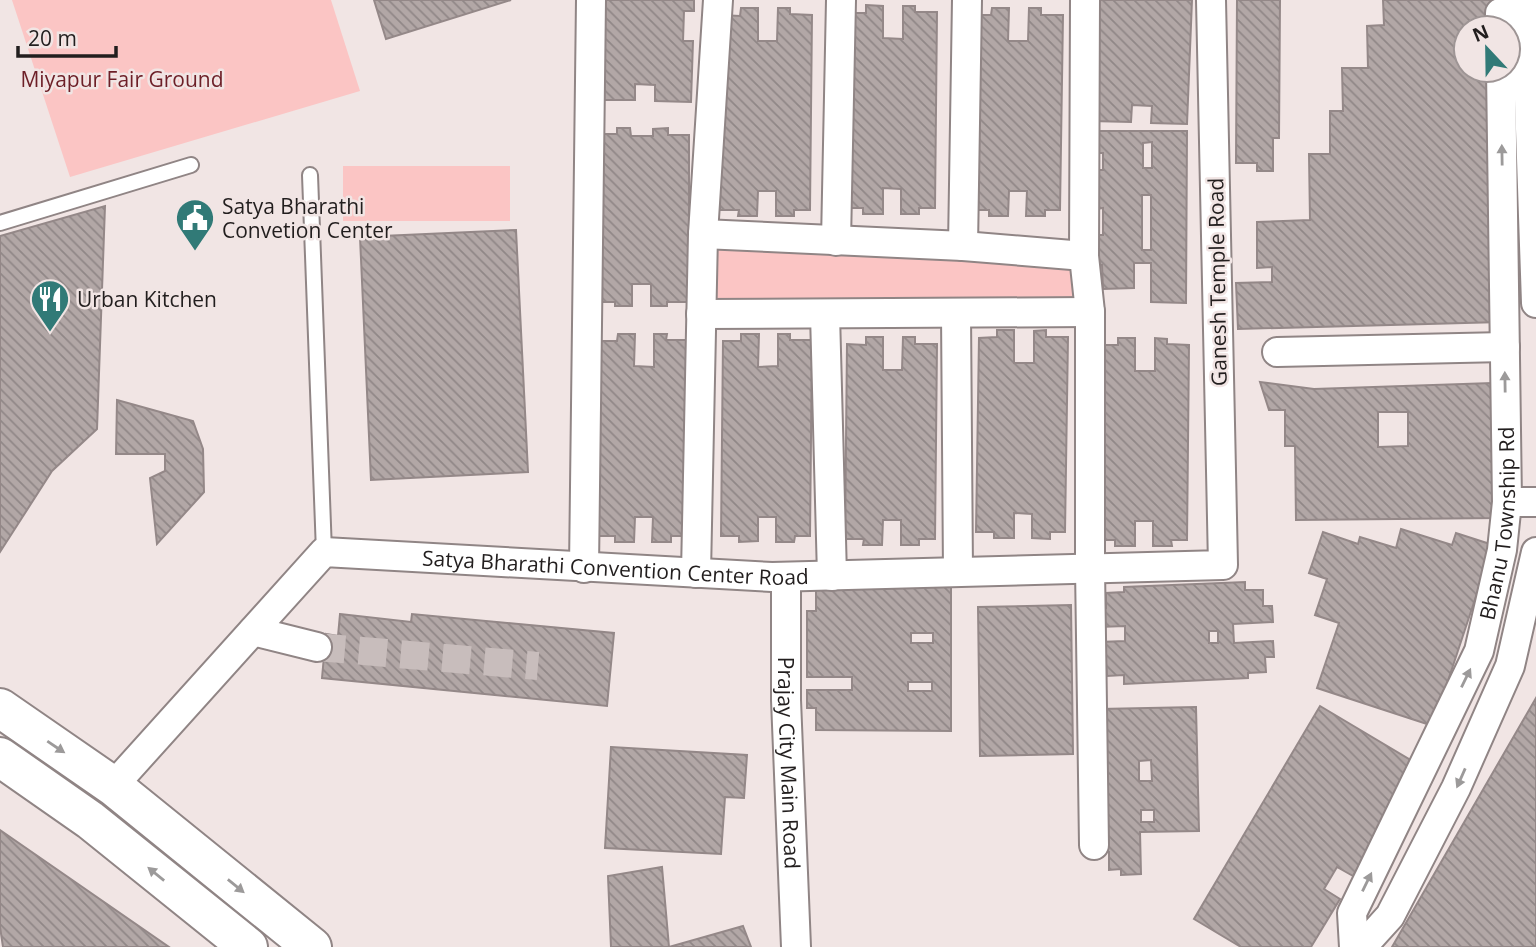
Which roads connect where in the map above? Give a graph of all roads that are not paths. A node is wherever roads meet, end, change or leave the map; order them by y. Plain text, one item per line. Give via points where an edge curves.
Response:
1 (591, 0) edge
2 (718, 0) edge
3 (841, 0) edge
4 (967, 0) edge
5 (1085, 0) edge
6 (1211, 0) edge
7 (1530, 6) edge
8 (1500, 14) edge
9 (1500, 84) edge
10 (191, 165) dead end
11 (310, 175) dead end
12 (0, 223) edge
13 (704, 234) junction
14 (836, 241) junction
15 (963, 246) junction
16 (1084, 256) junction
17 (1536, 303) edge
18 (1090, 312) junction
19 (956, 313) junction
20 (701, 314) junction
21 (825, 314) junction
22 (1505, 347) junction
23 (1277, 352) dead end
24 (1507, 502) junction
25 (1536, 502) edge
26 (324, 552) junction
27 (1536, 552) edge
28 (1223, 565) joint
29 (584, 568) junction
30 (1090, 568) junction
31 (958, 572) junction
32 (696, 573) junction
33 (832, 576) junction
34 (786, 577) junction
35 (253, 631) junction
36 (317, 647) tunnel mouth
37 (0, 708) edge
38 (0, 757) edge
39 (113, 786) junction
40 (1094, 845) dead end
41 (248, 947) edge
42 (312, 947) edge
43 (796, 947) edge
44 (1354, 947) edge
45 (1362, 947) edge

1 - 29 street
2 - 13 street
3 - 14 street
4 - 15 street
5 - 16 street
6 - 28 street, Ganesh Temple Road
7 - 8 street
7 - 17 street
22 -> 9 street, Bhanu Township Rd
10 - 12 lane
11 - 26 lane
13 - 14 street
13 - 20 street
14 - 15 street
15 - 16 street
16 - 18 street
18 - 19 street
18 - 30 street
19 - 21 street
19 - 31 street
20 - 21 street
20 - 32 street
21 - 33 street
22 - 23 street
24 -> 22 street, Bhanu Township Rd
24 - 25 street
44 -> 24 street, Bhanu Township Rd via 1352,913 1479,651 1502,550
26 - 29 street, Satya Bharathi Convention Center Road
26 - 35 street
27 -> 45 street, Bhanu Township Rd via 1510,666 1456,788 1390,916
28 - 30 street, Satya Bharathi Convention Center Road
29 - 32 street, Satya Bharathi Convention Center Road
30 - 31 street, Satya Bharathi Convention Center Road
30 - 40 street
31 - 33 street, Satya Bharathi Convention Center Road
32 - 34 street, Satya Bharathi Convention Center Road
33 - 34 street, Satya Bharathi Convention Center Road
34 - 43 street, Prajay City Main Road
35 - 36 street
35 - 39 street
37 -> 39 main road
41 -> 38 main road via 90,820
39 -> 42 main road

